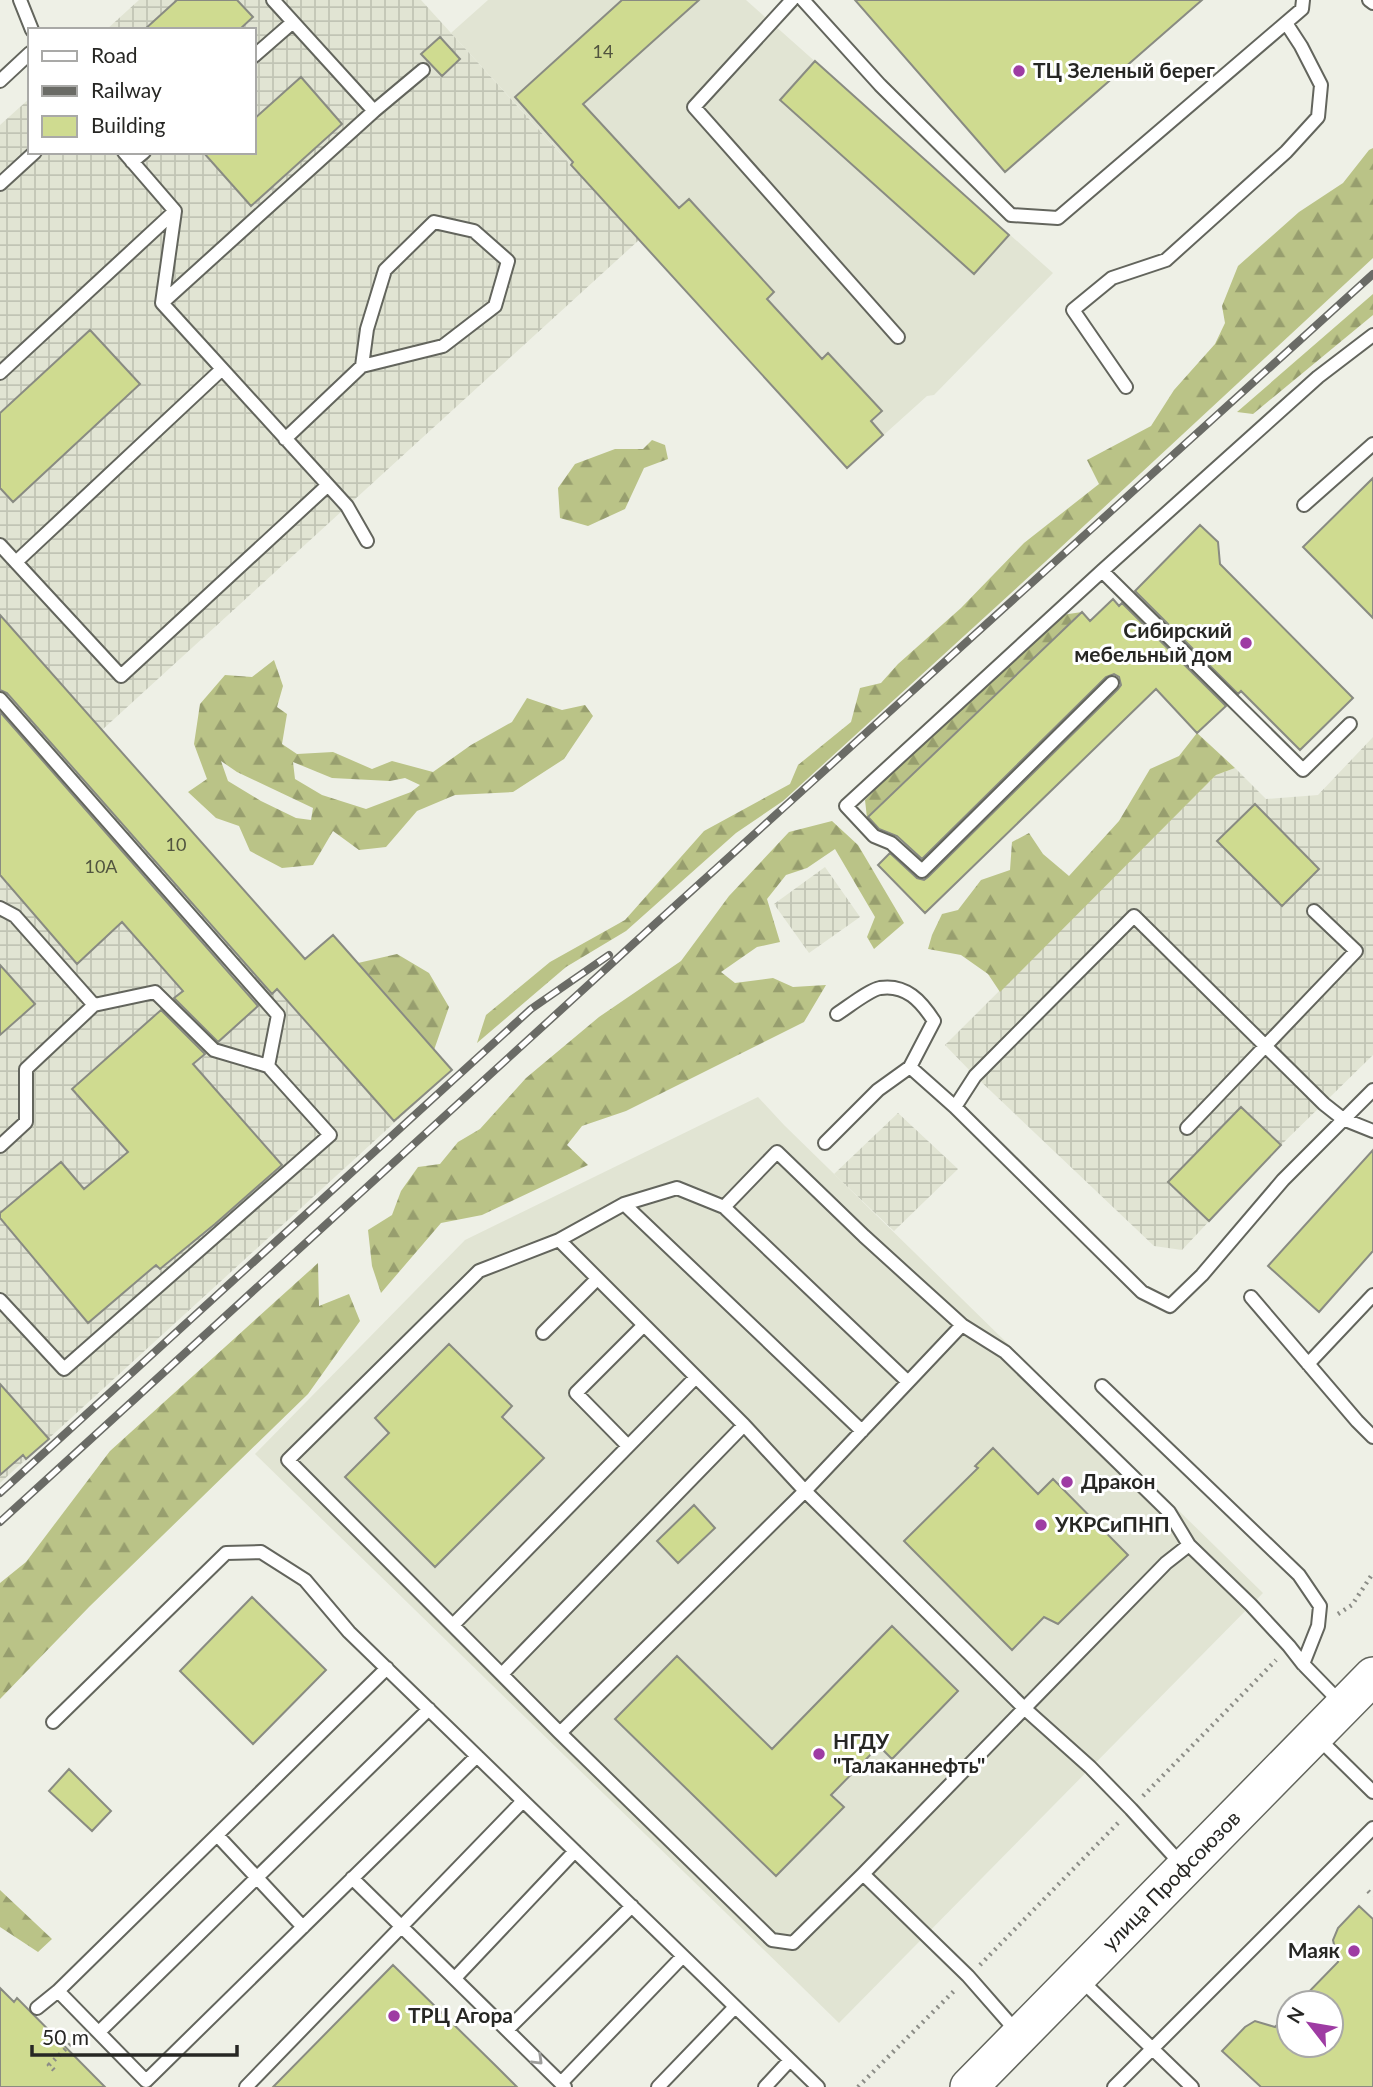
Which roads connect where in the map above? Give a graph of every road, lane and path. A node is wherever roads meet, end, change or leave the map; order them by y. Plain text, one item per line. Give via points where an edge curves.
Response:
1 (20, 0) edge
2 (273, 0) edge
3 (792, 0) edge
4 (803, 0) edge
5 (1303, 0) edge
6 (293, 22) junction
7 (1286, 23) junction
8 (31, 28) edge
9 (256, 54) edge
10 (28, 55) edge
11 (423, 70) dead end
12 (0, 81) edge
13 (374, 111) junction
14 (32, 154) edge
15 (128, 157) edge
16 (0, 184) edge
17 (175, 211) junction
18 (162, 303) junction
19 (1373, 335) edge
20 (898, 337) dead end
21 (362, 366) junction
22 (221, 370) junction
23 (0, 373) edge
24 (1126, 387) dead end
25 (285, 439) junction
26 (1373, 444) edge
27 (328, 485) junction
28 (1304, 505) dead end
29 (367, 541) dead end
30 (0, 545) edge
31 (16, 562) junction
32 (1102, 571) junction
33 (1112, 683) dead end
34 (0, 699) edge
35 (1350, 724) dead end
36 (0, 908) edge
37 (1314, 911) dead end
38 (94, 1005) junction
39 (837, 1014) dead end
40 (1266, 1045) junction
41 (268, 1066) junction
42 (910, 1067) junction
43 (1373, 1090) edge
44 (955, 1107) junction
45 (1343, 1119) junction
46 (1187, 1128) dead end
47 (1373, 1131) edge
48 (825, 1143) dead end
49 (0, 1146) edge
50 (624, 1204) junction
51 (724, 1207) junction
52 (559, 1240) junction
53 (597, 1279) junction
54 (1373, 1295) edge
55 (1251, 1297) dead end
56 (0, 1300) edge
57 (962, 1325) junction
58 (643, 1326) junction
59 (543, 1333) dead end
60 (1308, 1364) junction
61 (696, 1377) junction
62 (907, 1381) junction
63 (1102, 1386) dead end
64 (744, 1426) junction
65 (862, 1431) junction
66 (1373, 1437) edge
67 (628, 1446) junction
68 (805, 1491) junction
69 (1189, 1545) junction
70 (453, 1625) junction
71 (1289, 1646) junction
72 (1303, 1664) junction
73 (387, 1668) junction
74 (502, 1674) junction
75 (1373, 1676) edge
76 (1344, 1705) junction
77 (1024, 1708) junction
78 (429, 1709) junction
79 (53, 1722) dead end
80 (560, 1733) junction
81 (1315, 1735) junction
82 (477, 1756) junction
83 (1372, 1789) edge
84 (523, 1801) junction
85 (1131, 1809) junction
86 (1373, 1828) edge
87 (217, 1835) junction
88 (575, 1851) junction
89 (1185, 1868) junction
90 (863, 1874) junction
91 (257, 1878) junction
92 (352, 1878) junction
93 (1367, 1891) dead end
94 (1373, 1896) edge
95 (632, 1906) junction
96 (303, 1927) junction
97 (402, 1927) junction
98 (683, 1956) junction
99 (968, 1976) junction
100 (1078, 1977) junction
101 (454, 1978) junction
102 (58, 1991) junction
103 (735, 2007) junction
104 (37, 2008) dead end
105 (507, 2030) junction
106 (99, 2032) junction
107 (1020, 2036) junction
108 (66, 2048) dead end
109 (1153, 2048) junction
110 (790, 2060) junction
111 (54, 2070) dead end
112 (563, 2085) edge
113 (246, 2087) edge
114 (658, 2087) edge
115 (765, 2087) edge
116 (818, 2087) edge
117 (858, 2087) edge
118 (969, 2087) edge
119 (1114, 2087) edge
120 (1192, 2087) edge

1 - 8 lane
2 - 6 lane
3 - 20 lane via 694,107
4 - 7 lane via 880,85 1011,215 1058,218
5 - 7 lane via 1302,9
6 - 9 lane
6 - 13 lane
7 - 24 lane via 1321,85 1318,117 1286,152 1166,260 1112,278 1073,310
10 - 12 lane
11 - 13 lane
13 - 18 lane
14 - 16 lane
15 - 17 lane
17 - 18 lane
17 - 23 lane
18 - 22 lane
19 - 32 lane via 1318,377
21 - 21 lane via 443,346 495,306 508,261 474,231 434,222 385,270 367,329
21 - 25 lane
22 - 25 lane
22 - 31 lane
25 - 27 lane
26 - 28 lane
27 - 29 lane via 347,506
27 - 31 lane via 121,676
30 - 31 lane
32 - 33 lane via 846,806 874,836 891,843 922,871
32 - 35 lane via 1303,770
34 - 41 lane via 278,1015
36 - 38 lane via 15,916
37 - 40 lane via 1356,951
38 - 41 lane via 155,992 214,1050
38 - 49 lane via 26,1069 26,1122
39 - 42 lane via 878,988 902,989 922,1003 934,1021
40 - 44 lane via 1134,916 975,1076
40 - 45 lane
40 - 46 lane
41 - 56 lane via 330,1135 64,1369
42 - 44 lane
42 - 48 lane via 878,1090
43 - 45 lane
44 - 45 lane via 1142,1292 1170,1306
45 - 47 lane
50 - 51 lane via 677,1188
50 - 52 lane
50 - 65 lane
51 - 57 lane via 777,1152
51 - 62 lane
52 - 53 lane
52 - 70 lane via 479,1271 289,1460
53 - 58 lane
53 - 59 lane
54 - 60 lane
55 - 60 lane
57 - 62 lane
57 - 69 lane via 1005,1352 1168,1512
58 - 61 lane
58 - 67 lane via 576,1394
60 - 66 lane
61 - 64 lane
61 - 67 lane
62 - 65 lane
63 - 72 lane via 1299,1575 1320,1606 1318,1626
64 - 68 lane
64 - 74 lane
65 - 68 lane
67 - 70 lane
68 - 77 lane
68 - 80 lane
69 - 71 lane
69 - 77 lane
70 - 74 lane
71 - 72 lane
71 - 85 path
72 - 76 lane
73 - 78 lane
73 - 79 lane via 305,1580 261,1552 226,1553
73 - 87 lane
74 - 80 lane
75 - 76 main road, улица Профсоюзов
76 - 81 main road, улица Профсоюзов
77 - 85 lane
77 - 90 lane
78 - 82 lane
78 - 91 lane
80 - 90 lane via 772,1940 793,1943
81 - 83 lane
81 - 89 main road, улица Профсоюзов
82 - 84 lane
82 - 92 lane
84 - 88 lane
84 - 97 lane
85 - 89 lane
85 - 99 path
86 - 109 lane
87 - 91 lane
87 - 102 lane
88 - 95 lane
88 - 101 lane
89 - 100 main road, улица Профсоюзов
90 - 99 lane
91 - 96 lane
91 - 106 lane
92 - 96 lane
92 - 97 lane
93 - 94 path
95 - 98 lane
95 - 105 lane
96 - 106 lane via 146,2081
97 - 101 lane
97 - 113 lane
98 - 103 lane
98 - 112 lane
99 - 107 lane
99 - 117 path
100 - 107 main road, улица Профсоюзов
100 - 109 lane
101 - 105 lane
102 - 104 lane
102 - 106 lane
103 - 110 lane
103 - 114 lane
105 -> 112 lane
107 - 118 main road, улица Профсоюзов
108 - 111 path via 49,2065
109 - 119 lane
109 - 120 lane
110 - 115 lane
110 - 116 lane

